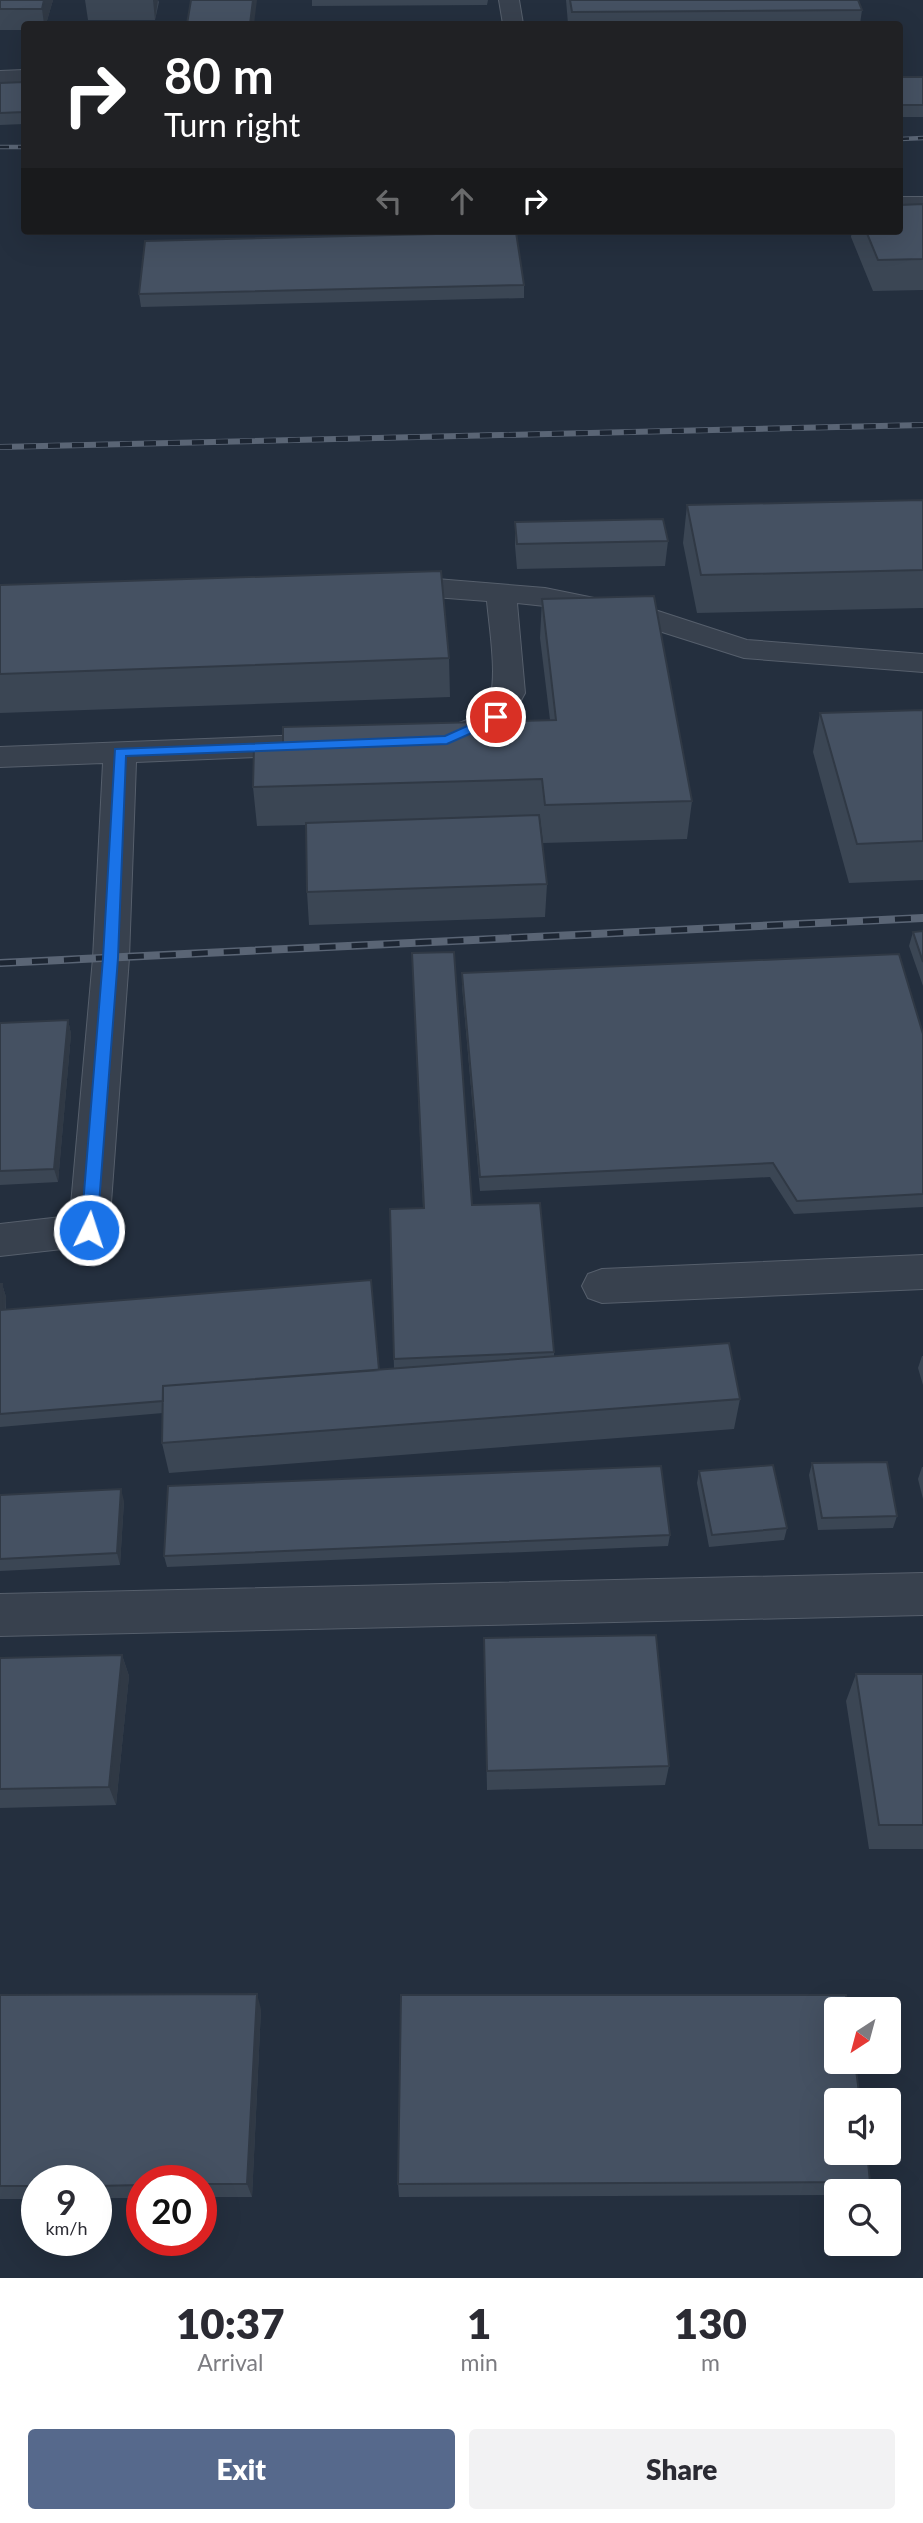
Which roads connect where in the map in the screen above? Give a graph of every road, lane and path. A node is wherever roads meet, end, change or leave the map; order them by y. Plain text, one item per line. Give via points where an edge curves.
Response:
1 (509, 0) edge
2 (512, 21) edge
3 (21, 76) edge
4 (0, 77) edge
5 (903, 204) edge
6 (923, 204) edge
7 (369, 588) edge
8 (500, 593) junction
9 (923, 663) edge
10 (406, 741) edge
11 (338, 744) edge
12 (120, 752) junction
13 (0, 757) edge
14 (0, 1240) edge
15 (923, 1272) edge
16 (602, 1286) dead end
17 (923, 1594) edge
18 (0, 1615) edge

1 - 2 lane
3 - 4 lane
5 - 6 lane
7 - 8 lane
8 - 9 lane via 647,617 744,649
8 - 10 lane via 509,693 496,717 447,740
11 - 12 lane
12 - 13 lane
12 - 14 lane via 111,958 89,1230
15 - 16 lane
17 - 18 lane

